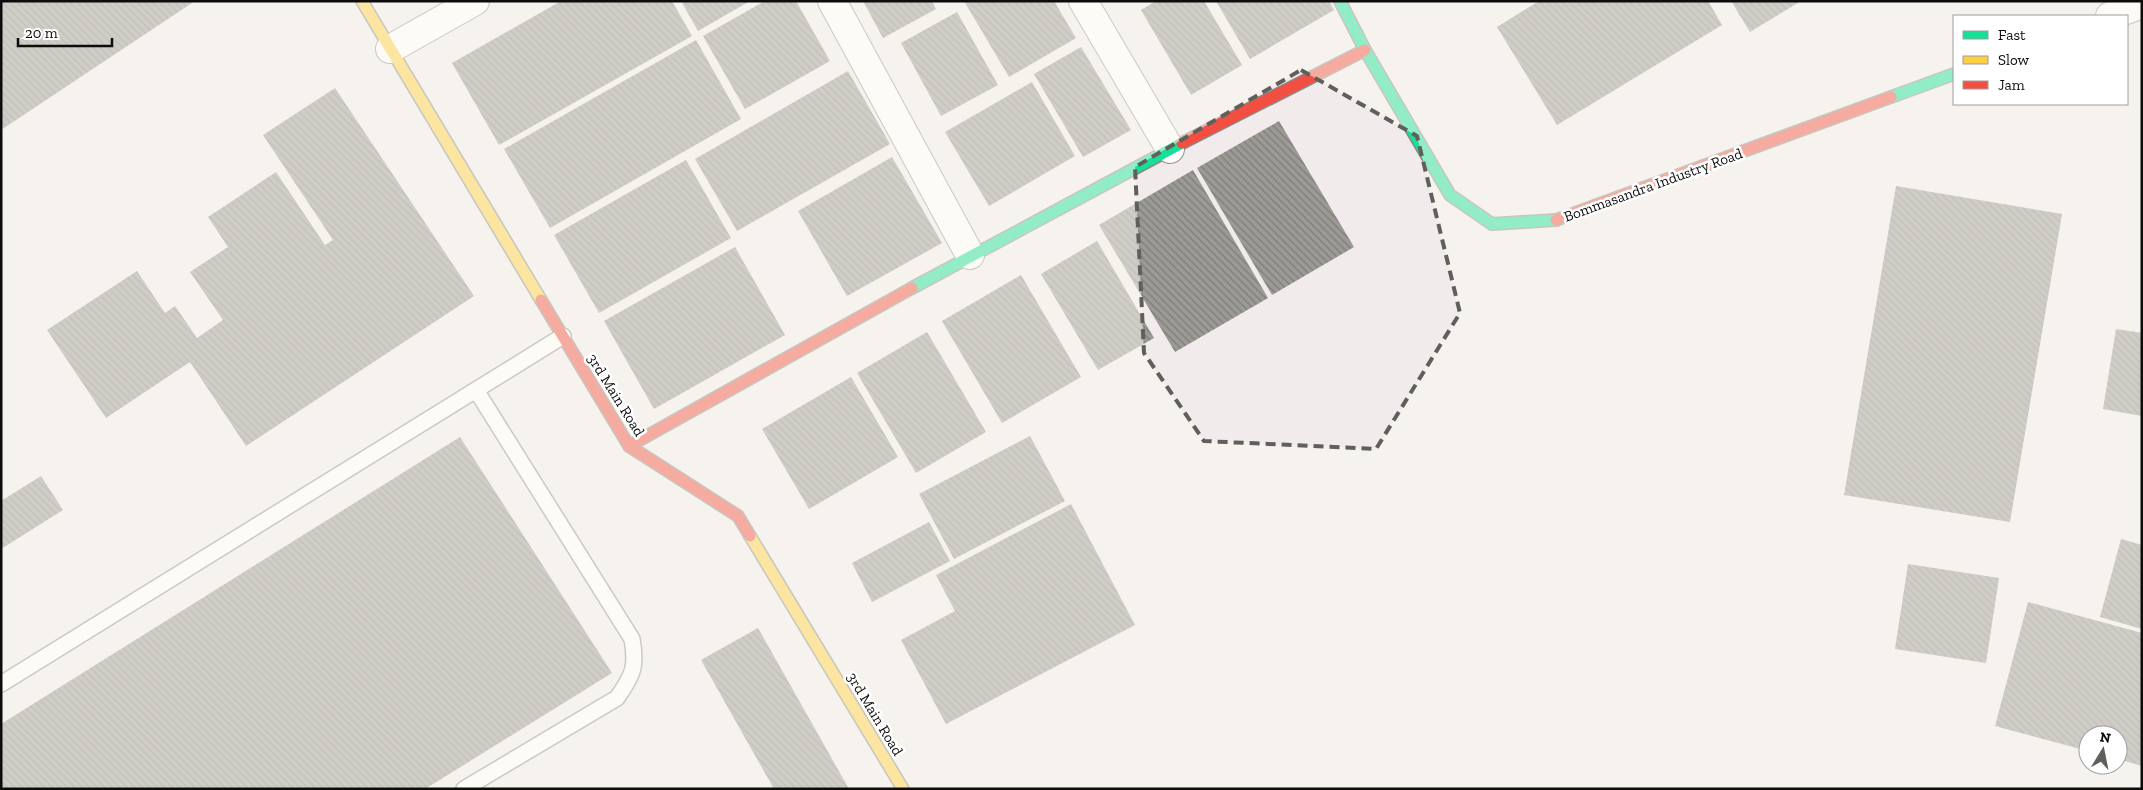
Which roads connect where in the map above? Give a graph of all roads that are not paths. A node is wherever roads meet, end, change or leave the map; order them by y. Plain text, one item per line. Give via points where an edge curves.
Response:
1 (362, 1) edge
2 (475, 1) edge
3 (832, 1) edge
4 (1083, 1) edge
5 (1340, 1) edge
6 (2142, 4) edge
7 (2113, 15) edge
8 (390, 49) junction
9 (1365, 50) junction
10 (1953, 74) edge
11 (1170, 149) junction
12 (970, 255) junction
13 (563, 336) junction
14 (476, 390) junction
15 (629, 446) junction
16 (1, 684) edge
17 (464, 789) edge
18 (903, 789) edge

1 - 8 street, 3rd Main Road
2 - 8 street
3 - 12 street
4 - 11 street
5 - 9 street, Bommasandra Industry Road
6 - 7 street
8 - 13 street, 3rd Main Road
9 - 10 street, Bommasandra Industry Road via 1450,195 1492,224 1558,220
9 - 11 street
11 - 12 street
12 - 15 street
13 - 14 lane
13 - 15 street, 3rd Main Road
14 - 16 lane
14 - 17 lane via 632,639 636,658 630,680 617,698
15 - 18 street, 3rd Main Road via 738,516

